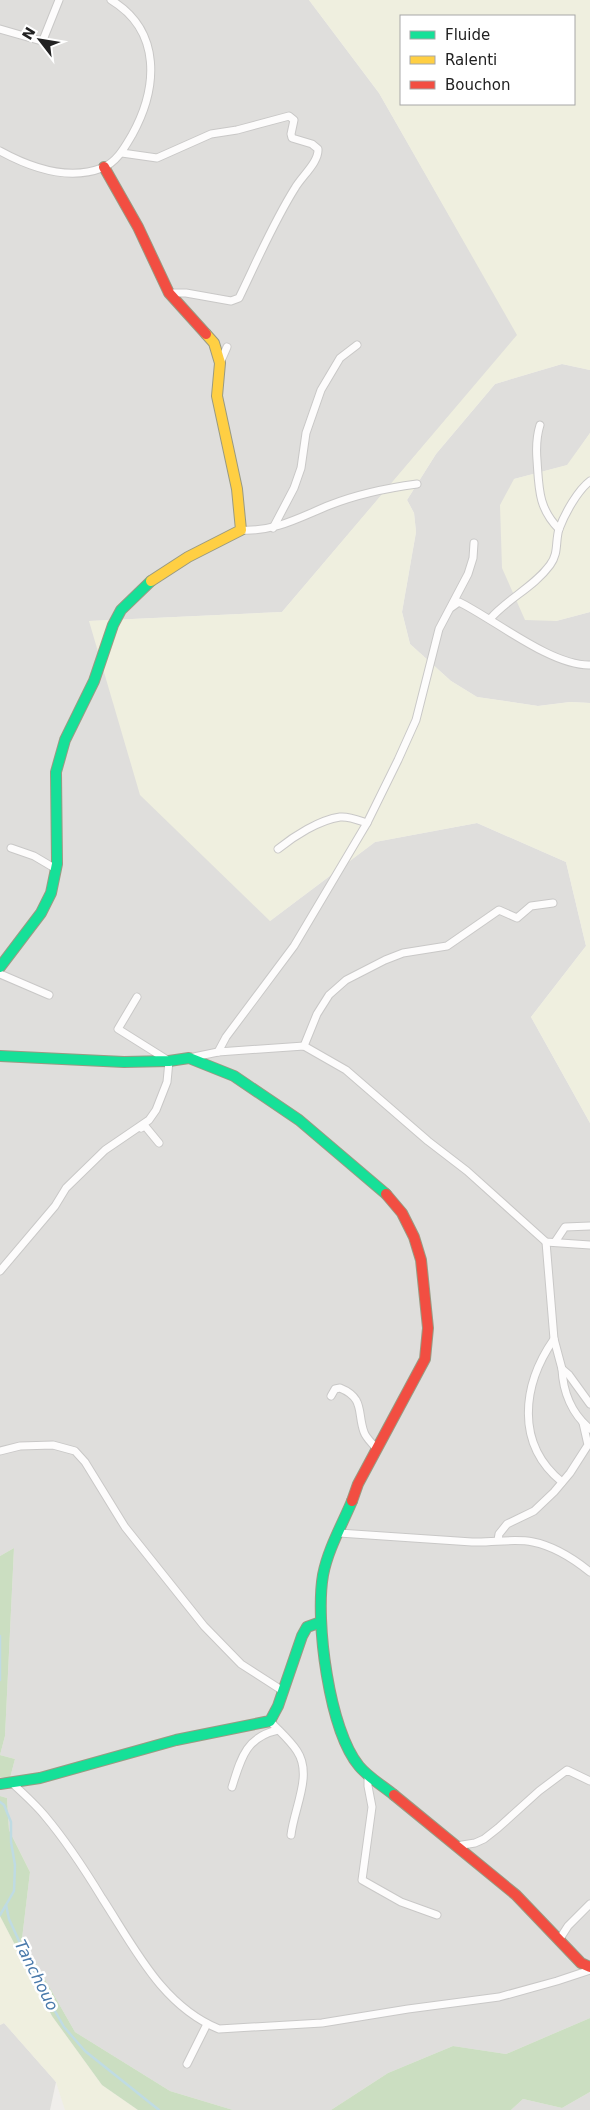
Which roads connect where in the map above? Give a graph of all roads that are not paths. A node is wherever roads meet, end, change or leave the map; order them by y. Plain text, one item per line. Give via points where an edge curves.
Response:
1 (59, 0) edge
2 (111, 0) edge
3 (0, 29) edge
4 (0, 151) edge
5 (122, 153) junction
6 (104, 167) junction
7 (169, 293) junction
8 (357, 345) dead end
9 (227, 347) dead end
10 (220, 364) junction
11 (540, 425) dead end
12 (590, 480) edge
13 (417, 484) dead end
14 (273, 528) junction
15 (559, 529) junction
16 (241, 530) junction
17 (474, 543) dead end
18 (449, 610) junction
19 (490, 619) junction
20 (590, 665) edge
21 (367, 823) junction
22 (11, 848) dead end
23 (278, 849) dead end
24 (56, 869) junction
25 (553, 903) dead end
26 (0, 968) edge
27 (0, 974) edge
28 (49, 995) dead end
29 (137, 997) dead end
30 (304, 1046) junction
31 (218, 1052) junction
32 (0, 1056) edge
33 (189, 1058) junction
34 (170, 1061) junction
35 (138, 1129) junction
36 (159, 1142) dead end
37 (590, 1226) edge
38 (546, 1242) junction
39 (555, 1242) junction
40 (590, 1245) edge
41 (0, 1271) edge
42 (554, 1339) junction
43 (562, 1369) junction
44 (331, 1396) dead end
45 (590, 1404) edge
46 (583, 1423) junction
47 (590, 1430) edge
48 (376, 1448) junction
49 (0, 1451) edge
50 (562, 1482) junction
51 (339, 1534) junction
52 (498, 1540) junction
53 (590, 1572) edge
54 (321, 1622) junction
55 (283, 1691) junction
56 (270, 1721) junction
57 (278, 1730) junction
58 (368, 1776) junction
59 (590, 1781) edge
60 (0, 1784) edge
61 (13, 1784) junction
62 (232, 1786) dead end
63 (291, 1835) dead end
64 (456, 1846) junction
65 (590, 1904) edge
66 (437, 1915) dead end
67 (559, 1940) junction
68 (590, 1968) edge
69 (207, 2024) junction
70 (187, 2064) dead end

1 - 3 street via 43,40
2 - 5 street via 134,19 145,36 150,56 151,81 144,110
4 - 6 street via 38,168 56,172 75,174
5 - 6 street
5 - 7 street via 157,158 211,134 289,116 294,120 292,138 318,148 316,158 271,230 239,298 231,301
6 - 7 main road via 138,227
7 - 10 main road via 214,343
8 - 14 street via 340,358 321,390 306,434 301,468
9 - 10 street
10 - 16 main road via 217,396 238,489
11 - 15 street via 536,444 538,488 546,514
12 - 15 street via 577,493
13 - 14 street via 352,497
14 - 16 street
15 - 19 street via 556,556 550,566
16 - 24 main road via 177,563 127,604 113,624 99,673 59,757 54,799
17 - 18 street via 474,558
18 - 19 street via 458,602
18 - 21 street via 439,629 416,720
19 - 20 street via 543,651
21 - 23 street via 341,817 327,821
21 - 31 street via 294,946
22 - 24 street
24 - 26 main road via 51,892 40,912
25 - 30 street via 531,906 517,918 499,910 447,946 403,953 346,980 329,995
27 - 28 street
29 - 34 street via 118,1029
30 - 31 street
30 - 38 street via 346,1070
31 - 33 street
32 - 34 main road via 71,1061
33 - 34 main road
33 - 48 main road via 242,1080 299,1120 384,1191 402,1213 414,1237 425,1286 428,1328 425,1359
34 - 35 street via 167,1082 156,1110
35 - 36 street via 145,1126
35 - 41 street via 105,1150 66,1188
37 - 39 street via 564,1227
38 - 39 street
38 - 42 street
39 - 40 street
42 - 43 street
42 - 50 street via 541,1357 536,1373 528,1407 529,1425 538,1457
43 - 45 street
43 - 46 street via 566,1394
44 - 48 street via 335,1389 340,1388 360,1405 364,1433
46 - 47 street
46 - 50 street via 588,1445
48 - 51 main road
49 - 55 street via 20,1446 52,1445 75,1451 125,1526 204,1626 242,1664
50 - 52 street via 534,1511 507,1524
51 - 52 street via 475,1542
51 - 54 main road via 323,1576
52 - 53 street via 548,1546
54 - 55 main road via 306,1627
54 - 58 main road via 337,1726 352,1757
55 - 56 main road
56 - 57 street
56 - 61 main road via 164,1742
57 - 62 street via 255,1738 242,1757
57 - 63 street via 303,1763 303,1779
58 - 64 main road
58 - 66 street via 372,1807 362,1880 401,1902
59 - 64 street via 567,1770 491,1834 475,1843
60 - 61 main road
61 - 69 street via 45,1816 149,1971 176,2000
64 - 67 main road via 516,1896
65 - 67 street
67 - 68 main road
68 - 69 street via 549,1984 499,1997 349,2019 242,2029 219,2029
69 - 70 street

